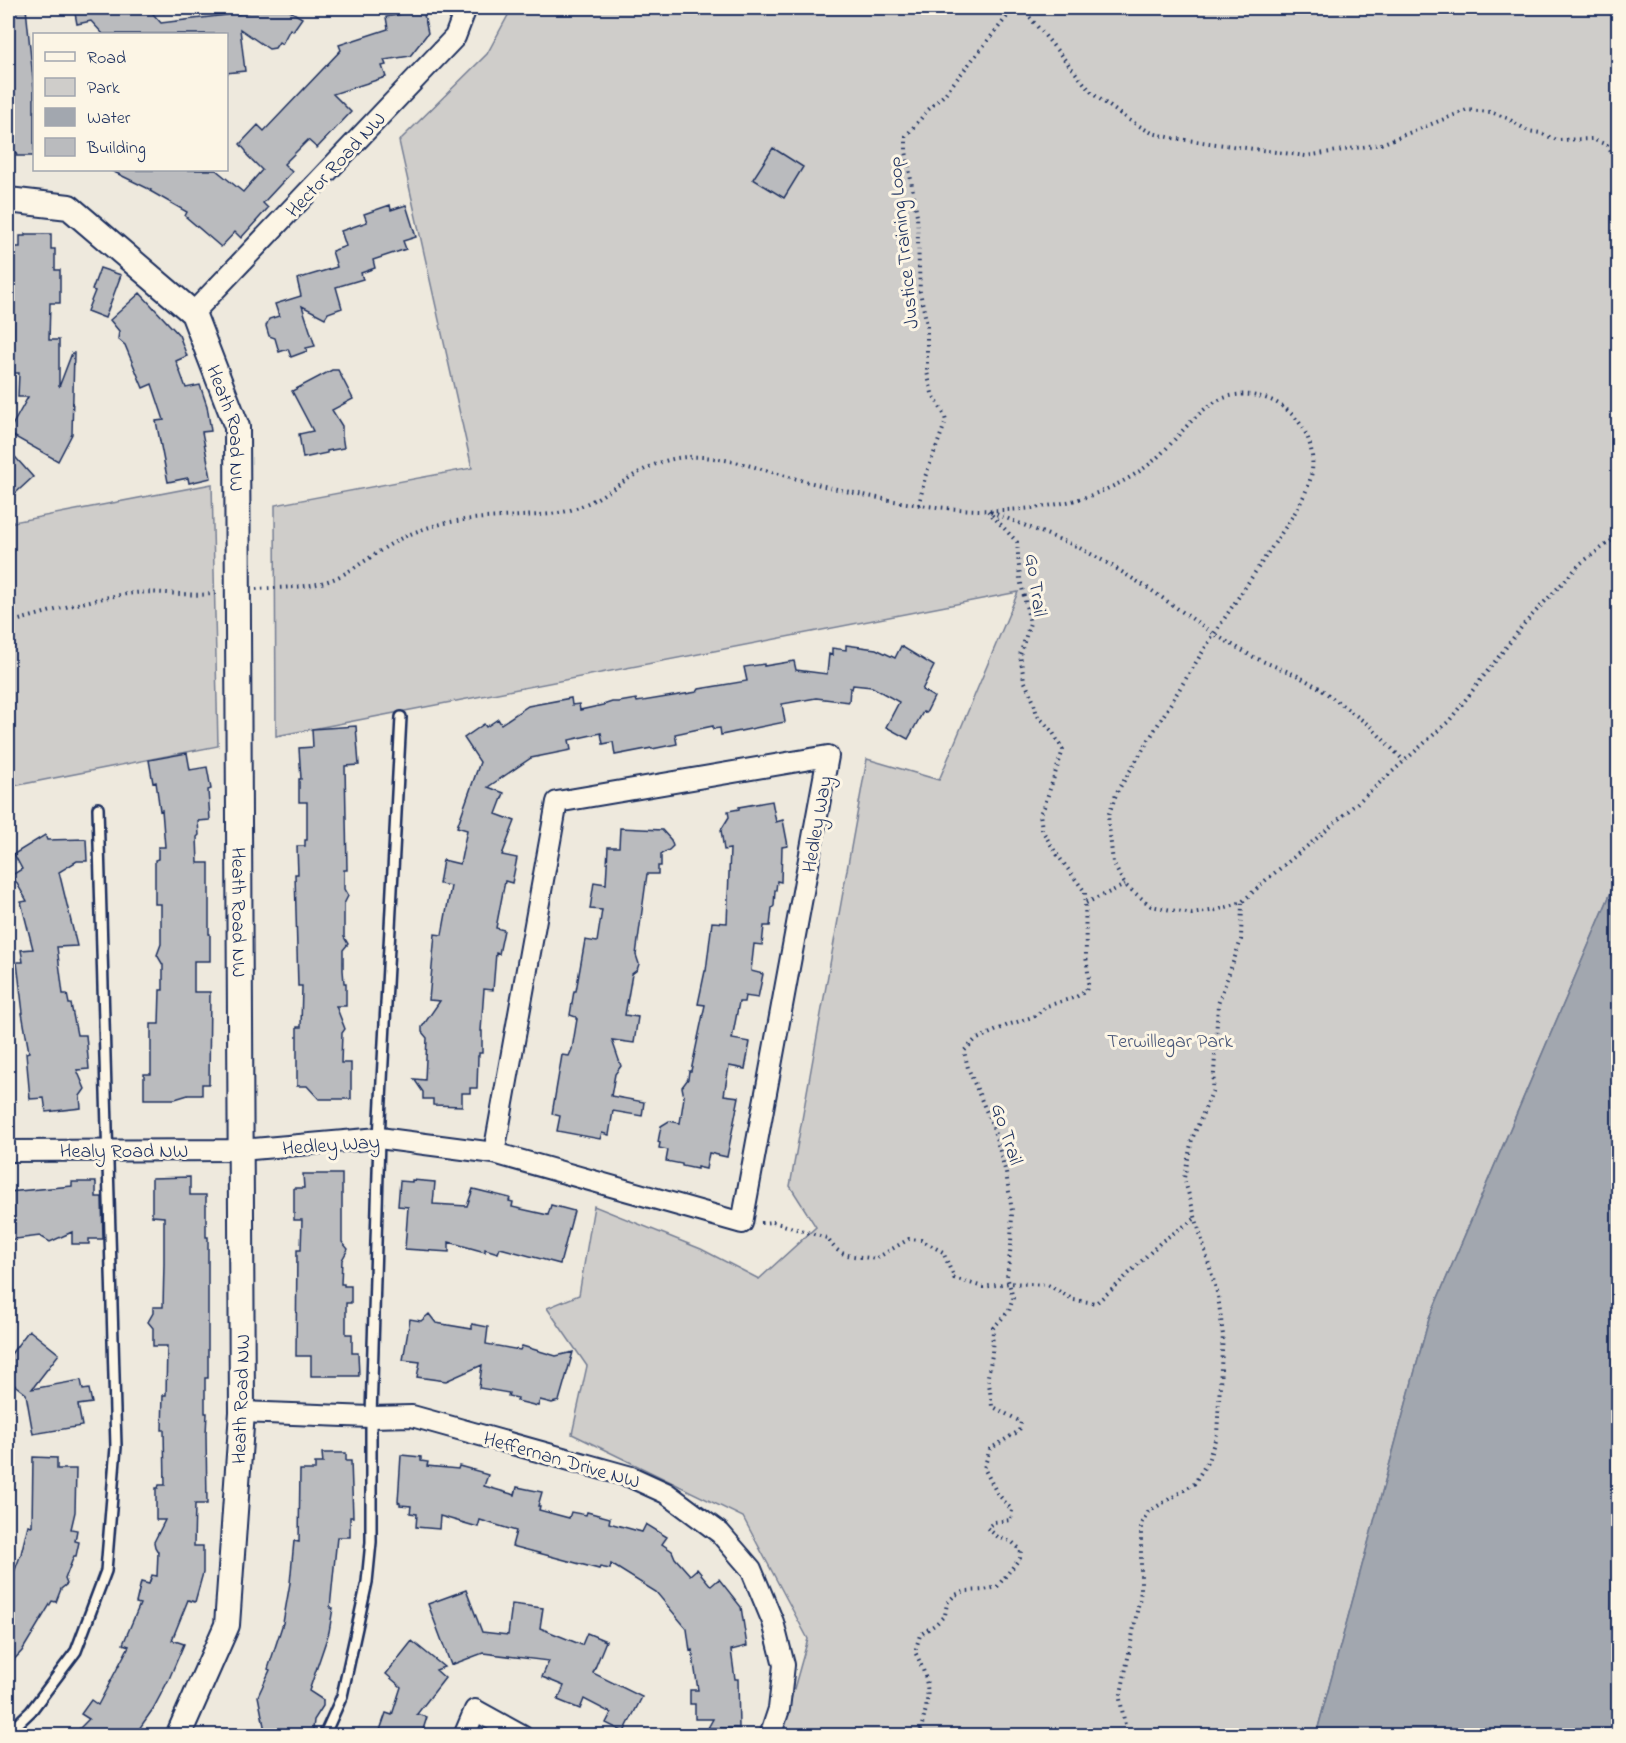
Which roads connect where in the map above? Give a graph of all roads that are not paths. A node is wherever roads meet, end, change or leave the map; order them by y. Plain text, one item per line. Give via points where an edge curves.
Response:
1 (466, 8) edge
2 (8, 200) edge
3 (193, 313) junction
4 (400, 717) dead end
5 (98, 808) dead end
6 (379, 1138) junction
7 (108, 1150) junction
8 (241, 1150) junction
9 (8, 1151) edge
10 (494, 1153) junction
11 (242, 1412) junction
12 (370, 1417) junction
13 (8, 1733) edge
14 (178, 1736) edge
15 (324, 1736) edge
16 (464, 1736) edge
17 (522, 1736) edge
18 (770, 1736) edge

1 - 3 street, Hector Road NW via 455,38
2 - 3 street, Heath Road NW via 69,207
3 - 8 street, Heath Road NW via 237,427
4 - 6 lane
5 - 7 lane
6 - 8 street, Hedley Way
6 - 10 street, Hedley Way
6 - 12 lane
7 - 8 street, Healy Road NW
7 - 9 street, Healy Road NW
7 - 13 lane via 116,1447 106,1571 76,1651 31,1711
8 - 11 street, Heath Road NW
10 - 10 street, Hedley Way via 742,1223 828,756 557,802
11 - 12 street, Heffernan Drive NW
11 - 14 street, Heath Road NW via 227,1625
12 - 15 lane via 371,1542 367,1582 342,1696
12 - 18 street, Heffernan Drive NW via 412,1416 631,1477 666,1493 720,1533 751,1569 773,1622 784,1665 779,1709
16 - 17 street via 475,1710

